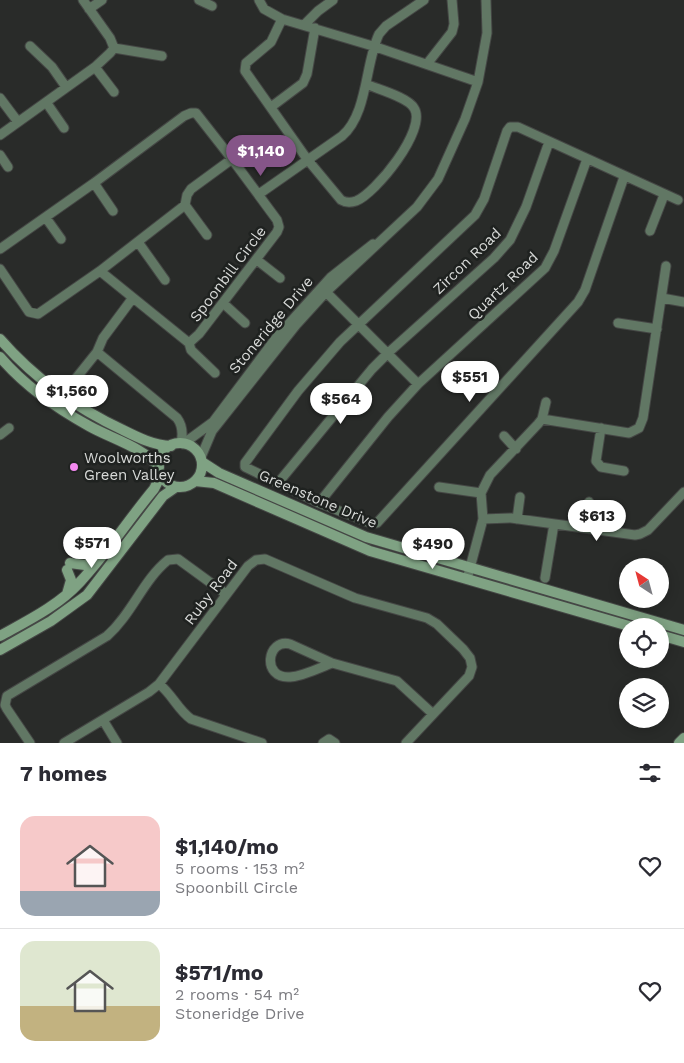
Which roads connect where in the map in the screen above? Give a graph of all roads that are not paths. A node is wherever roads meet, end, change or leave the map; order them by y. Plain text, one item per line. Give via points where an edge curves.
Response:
1 (83, 0) edge
2 (102, 0) edge
3 (198, 0) edge
4 (259, 0) edge
5 (333, 0) edge
6 (424, 0) edge
7 (452, 0) edge
8 (486, 0) edge
9 (212, 6) dead end
10 (89, 9) junction
11 (282, 19) junction
12 (304, 25) junction
13 (315, 28) junction
14 (30, 46) dead end
15 (376, 46) junction
16 (114, 48) junction
17 (162, 56) dead end
18 (431, 66) junction
19 (95, 67) junction
20 (478, 82) junction
21 (366, 84) junction
22 (66, 87) junction
23 (114, 92) dead end
24 (0, 98) edge
25 (46, 102) junction
26 (271, 107) junction
27 (18, 122) junction
28 (64, 128) dead end
29 (0, 135) edge
30 (549, 142) junction
31 (0, 155) edge
32 (232, 159) junction
33 (307, 159) junction
34 (587, 159) junction
35 (8, 167) dead end
36 (624, 177) junction
37 (94, 183) junction
38 (259, 194) junction
39 (664, 195) junction
40 (678, 200) dead end
41 (185, 205) junction
42 (114, 211) dead end
43 (46, 218) junction
44 (650, 231) dead end
45 (207, 235) dead end
46 (61, 239) dead end
47 (138, 242) junction
48 (0, 250) edge
49 (257, 260) junction
50 (666, 266) dead end
51 (0, 269) edge
52 (100, 271) junction
53 (280, 278) dead end
54 (165, 280) dead end
55 (324, 290) junction
56 (662, 298) junction
57 (132, 299) junction
58 (684, 302) edge
59 (223, 303) junction
60 (245, 323) dead end
61 (358, 324) junction
62 (618, 324) dead end
63 (657, 329) junction
64 (0, 339) edge
65 (189, 343) junction
66 (97, 352) junction
67 (388, 353) junction
68 (0, 357) edge
69 (216, 373) dead end
70 (418, 384) junction
71 (69, 387) dead end
72 (546, 402) dead end
73 (542, 419) junction
74 (9, 428) dead end
75 (601, 428) junction
76 (0, 435) edge
77 (504, 436) dead end
78 (178, 444) junction
79 (516, 449) junction
80 (201, 460) junction
81 (624, 470) dead end
82 (160, 471) junction
83 (195, 481) junction
84 (278, 483) junction
85 (176, 487) junction
86 (439, 488) dead end
87 (684, 492) edge
88 (481, 494) junction
89 (520, 497) dead end
90 (589, 502) dead end
91 (319, 503) junction
92 (517, 518) junction
93 (483, 519) junction
94 (554, 524) junction
95 (584, 528) junction
96 (124, 548) junction
97 (100, 558) junction
98 (471, 568) junction
99 (545, 578) dead end
100 (467, 580) junction
101 (79, 583) junction
102 (66, 594) junction
103 (226, 594) junction
104 (619, 623) edge
105 (684, 630) edge
106 (0, 636) edge
107 (669, 638) edge
108 (684, 642) edge
109 (0, 650) edge
110 (332, 663) junction
111 (159, 684) junction
112 (433, 714) junction
113 (103, 720) junction
114 (684, 738) edge
115 (30, 743) edge
116 (64, 743) edge
117 (117, 743) edge
118 (262, 743) edge
119 (323, 743) edge
120 (335, 743) edge
121 (406, 743) edge
122 (679, 743) edge

1 - 10 street
2 - 10 street
3 - 9 street
4 - 11 street via 264,10
5 - 12 street
6 - 15 street via 383,28
7 - 18 street via 453,30
8 - 20 street, Stoneridge Drive via 487,33
10 - 16 street
11 - 12 street
11 - 26 street via 273,38 249,59 246,67 248,76
12 - 13 street
13 - 15 street
13 - 26 street via 303,83
14 - 22 street via 52,67
15 - 18 street
15 - 21 street
16 - 17 street
16 - 19 street
18 - 20 street
19 - 22 street
19 - 23 street
20 - 55 street, Stoneridge Drive via 438,179 389,234 331,277
21 - 33 street via 349,130
21 - 33 street via 406,100 416,109 416,125 397,162 360,199 348,203 341,200
22 - 25 street
24 - 27 street
25 - 27 street
25 - 28 street
26 - 33 street
27 - 29 street
30 - 34 street
30 - 61 street via 515,126 510,127 475,216
30 - 67 street, Zircon Road via 526,207 510,240
31 - 35 street
32 - 37 street, Spoonbill Circle via 200,117 191,113
32 - 38 street, Spoonbill Circle
32 - 41 street via 191,189 186,195
33 - 38 street
34 - 36 street
34 - 70 street, Quartz Road via 545,268
36 - 39 street
36 - 91 street via 578,302 383,517 373,524
37 - 42 street
37 - 43 street, Spoonbill Circle
38 - 49 street, Spoonbill Circle via 279,227
39 - 40 street
39 - 44 street
41 - 45 street
41 - 47 street
43 - 46 street
43 - 48 street, Spoonbill Circle
47 - 52 street
47 - 54 street
49 - 53 street
49 - 59 street, Spoonbill Circle
50 - 56 street
51 - 52 street via 30,312 35,314 42,313
52 - 57 street, Spoonbill Circle
55 - 61 street
55 - 78 street, Stoneridge Drive via 276,338 213,422
55 - 80 street, Stoneridge Drive via 212,431
56 - 58 street
56 - 63 street
57 - 65 street, Spoonbill Circle
57 - 66 street via 103,338
59 - 60 street
59 - 65 street, Spoonbill Circle
61 - 67 street
61 - 84 street via 298,391 245,463 248,469
62 - 63 street
63 - 75 street via 642,423 629,433
64 - 78 main road via 24,365 77,405 150,443
65 - 69 street via 191,350
66 - 71 street
66 - 78 street via 178,418 182,429
67 - 70 street
67 - 84 street, Zircon Road
68 - 82 main road via 60,409 144,453
70 - 91 street
72 - 73 street
73 - 75 street
73 - 79 street
74 - 76 street
75 - 81 street via 596,461 602,467
77 - 79 street
78 - 80 main road via 193,448
78 - 82 main road via 161,456
79 - 88 street via 490,475
80 - 83 main road via 201,471
80 - 98 main road, Greenstone Drive via 219,472 357,533
82 - 85 main road via 166,482
82 - 97 main road via 154,489
83 - 85 main road
83 - 100 main road, Greenstone Drive via 214,483 370,551
84 - 91 street
85 - 96 main road via 163,496
86 - 88 street
87 - 95 street via 648,530 640,534
88 - 93 street
89 - 92 street
90 - 95 street
92 - 93 street
92 - 94 street
93 - 98 street
94 - 95 street
94 - 99 street
96 - 101 main road via 112,556 87,584
96 - 109 main road via 78,602
97 - 101 main road
97 - 102 main road via 85,565 69,567 71,582
98 - 100 street
98 - 105 main road, Greenstone Drive
100 - 104 main road, Greenstone Drive
101 - 102 main road
102 - 106 main road
103 - 111 street, Ruby Road
103 - 112 street, Ruby Road via 252,562 268,560 355,598 433,621 463,649 471,661 472,670
103 - 115 street via 178,558 168,560 107,636 7,696 5,705
107 - 108 main road
110 - 110 street via 288,677 278,675 270,661 274,650 285,643
110 - 112 street via 397,681
111 - 113 street, Ruby Road
111 - 118 street via 191,720
112 - 121 street
113 - 116 street, Ruby Road
113 - 117 street
114 - 122 main road
119 - 120 street via 329,739

